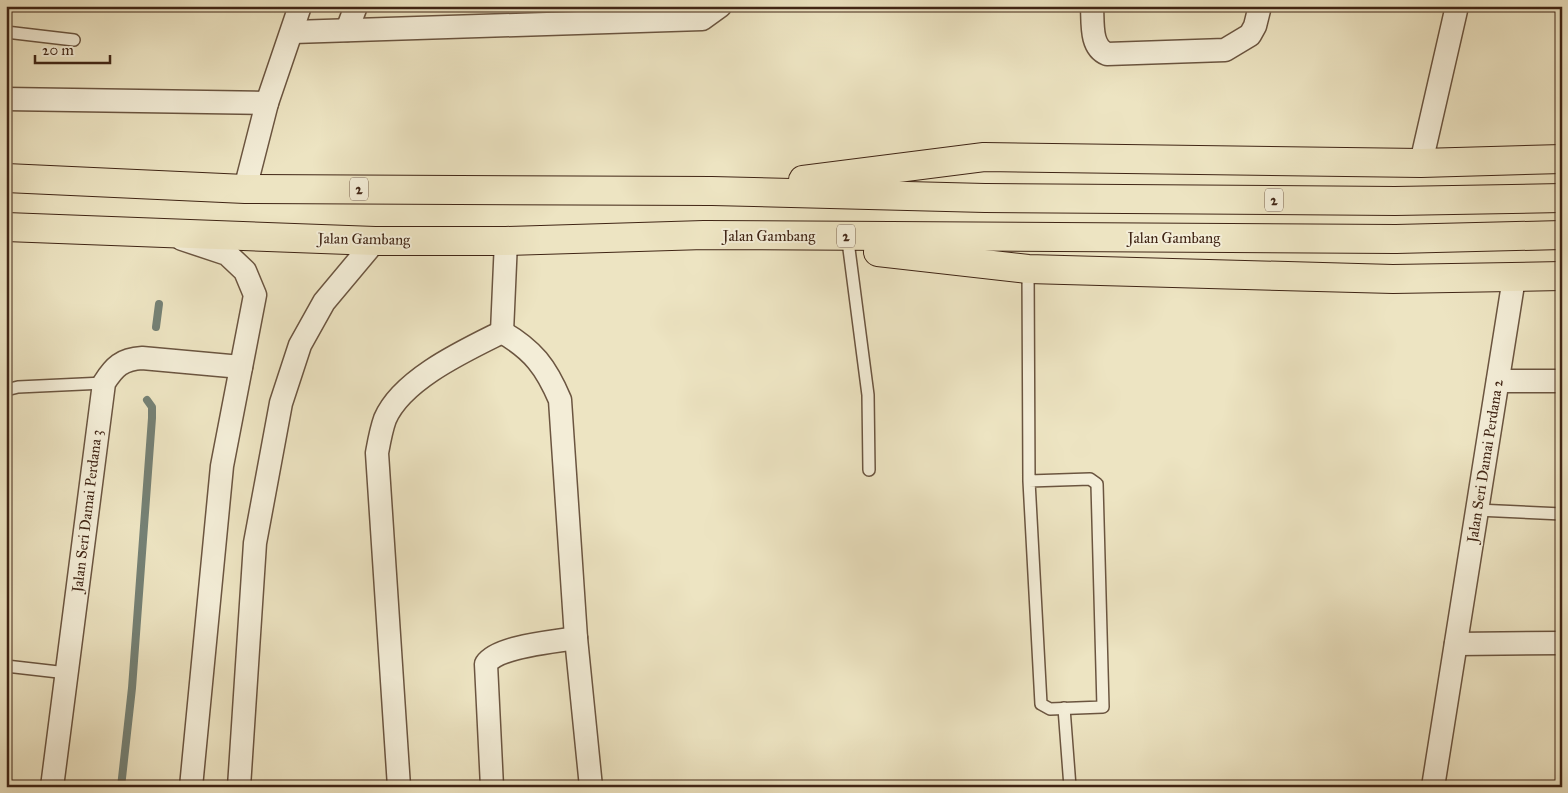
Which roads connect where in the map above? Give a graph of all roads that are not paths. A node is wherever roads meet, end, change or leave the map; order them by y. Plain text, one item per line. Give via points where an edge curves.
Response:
1 (300, 6) edge
2 (356, 6) edge
3 (720, 6) edge
4 (1092, 6) edge
5 (1260, 6) edge
6 (1458, 6) edge
7 (347, 30) junction
8 (6, 32) edge
9 (293, 32) junction
10 (74, 40) dead end
11 (6, 99) edge
12 (267, 103) junction
13 (1562, 159) edge
14 (1421, 163) junction
15 (6, 178) edge
16 (245, 189) junction
17 (712, 191) junction
18 (1562, 198) edge
19 (6, 227) edge
20 (162, 232) junction
21 (704, 235) junction
22 (1562, 235) edge
23 (375, 241) junction
24 (506, 241) junction
25 (849, 249) junction
26 (1028, 269) junction
27 (1562, 276) edge
28 (1514, 278) junction
29 (502, 332) junction
30 (241, 367) junction
31 (1498, 380) junction
32 (1562, 382) edge
33 (104, 383) junction
34 (6, 390) edge
35 (869, 470) dead end
36 (1029, 481) junction
37 (1477, 510) junction
38 (1562, 514) edge
39 (576, 638) junction
40 (1562, 643) edge
41 (1456, 644) junction
42 (6, 666) edge
43 (67, 673) junction
44 (1064, 708) junction
45 (52, 787) edge
46 (191, 787) edge
47 (240, 787) edge
48 (399, 787) edge
49 (492, 787) edge
50 (591, 787) edge
51 (1070, 787) edge
52 (1433, 787) edge

1 - 9 street
2 - 7 street
3 - 7 street via 702,19
4 - 5 street via 1095,45 1107,54 1225,50 1250,35
6 - 14 street
7 - 9 street
8 - 10 lane
9 - 12 street
11 - 12 street
12 - 16 street
13 - 14 highway
14 - 17 highway via 984,157
15 - 16 highway, 2
16 - 17 highway, 2
17 - 18 highway, 2 via 985,198 1395,201
19 - 20 highway, Jalan Gambang / 2
20 - 23 highway, Jalan Gambang / 2
20 - 30 street via 227,254 245,271 255,295
21 - 22 highway, Jalan Gambang / 2 via 1396,239
21 - 24 highway, Jalan Gambang / 2
21 - 25 highway
23 - 24 highway, Jalan Gambang / 2
23 - 47 street via 320,310 300,345 281,403 255,543
24 - 29 street
25 - 26 highway
25 - 35 lane via 868,395
26 - 28 highway via 1393,279
26 - 36 lane
27 - 28 highway
28 - 31 street, Jalan Seri Damai Perdana 2
29 - 39 street via 523,344 538,359 552,379 560,400
29 - 48 street via 441,362 398,400 386,417 380,434 377,453
30 - 33 street via 128,359 113,368
30 - 46 street via 222,466
31 - 32 street
31 - 37 street, Jalan Seri Damai Perdana 2
33 - 34 lane
33 - 43 street, Jalan Seri Damai Perdana 3
36 - 44 lane via 1042,704 1050,709
36 - 44 lane via 1090,479 1097,484 1104,707
37 - 38 lane
37 - 41 street, Jalan Seri Damai Perdana 2
39 - 49 street via 502,652 486,664
39 - 50 street
40 - 41 street
41 - 52 street, Jalan Seri Damai Perdana 2
42 - 43 lane
43 - 45 street, Jalan Seri Damai Perdana 3
44 - 51 lane

